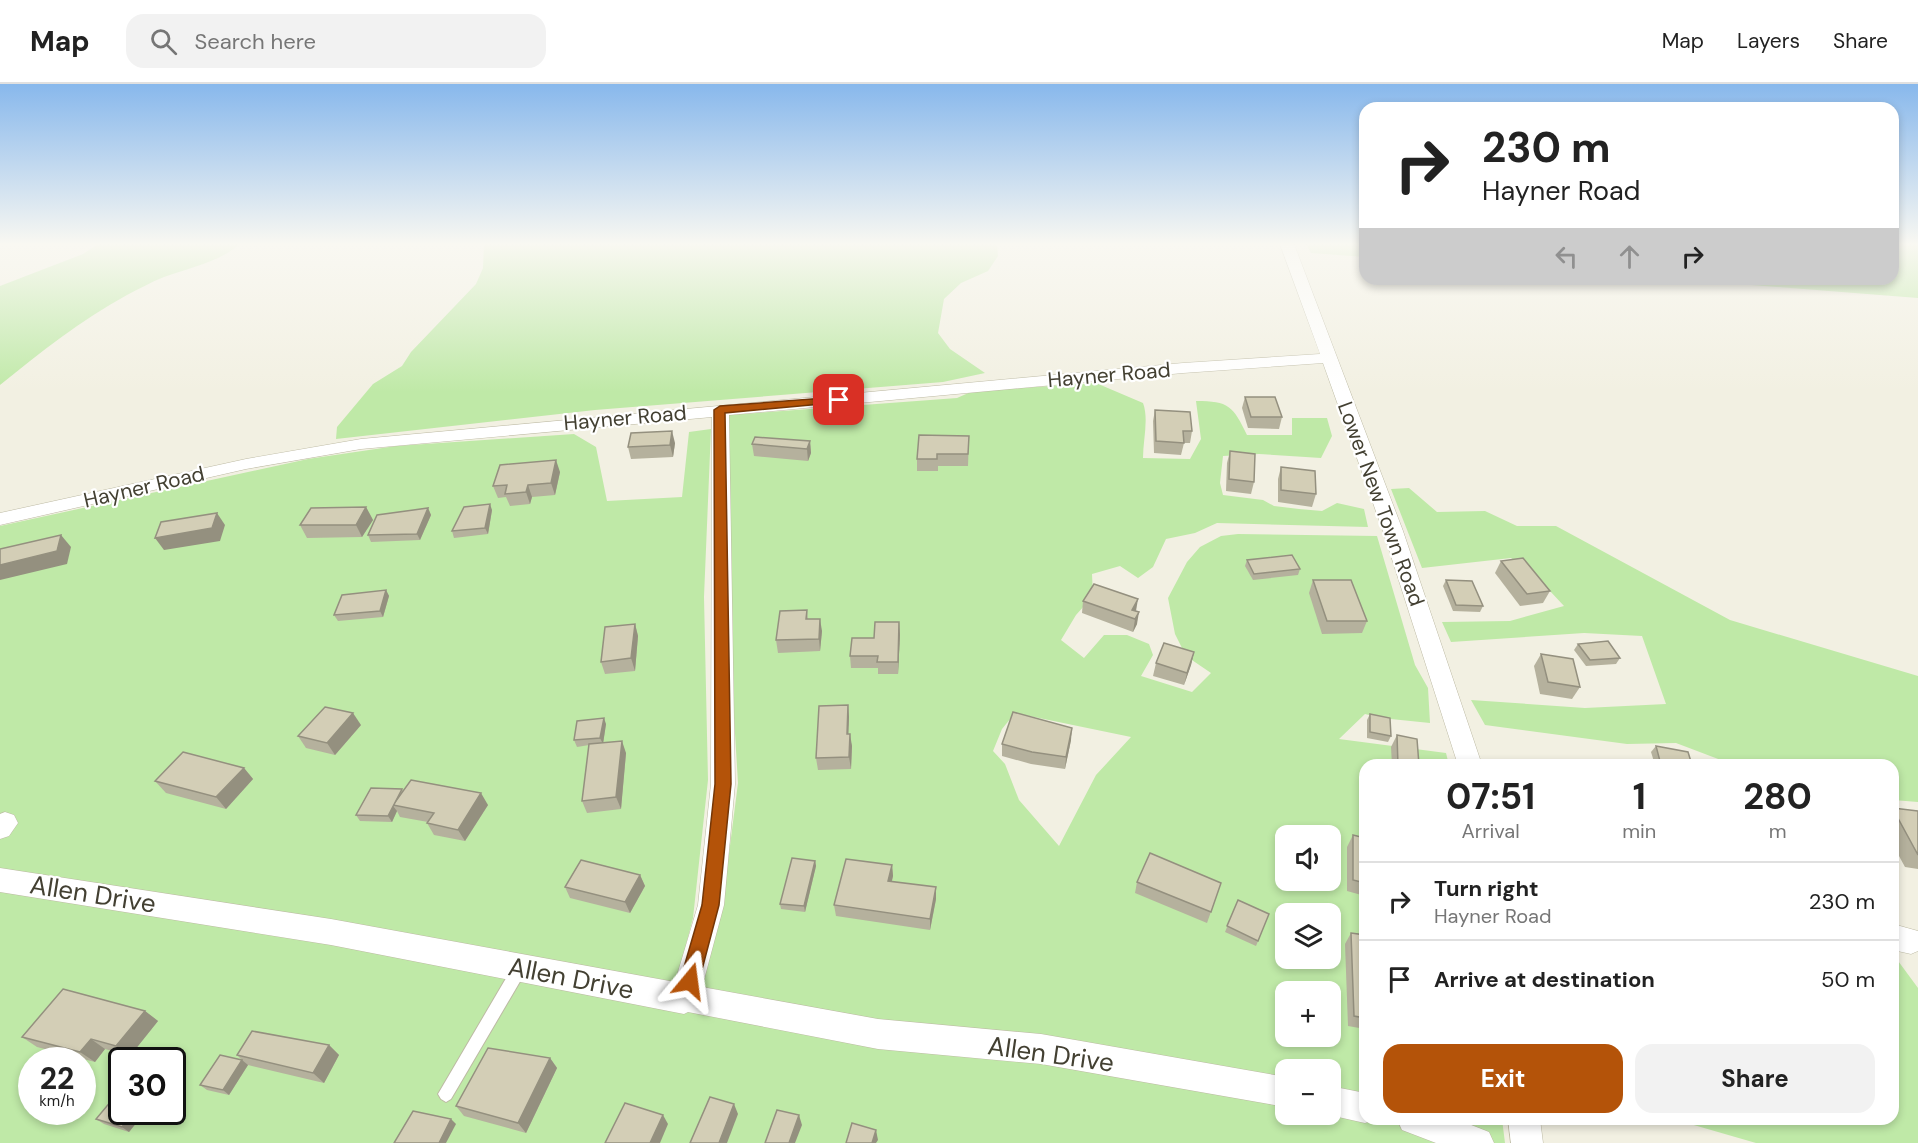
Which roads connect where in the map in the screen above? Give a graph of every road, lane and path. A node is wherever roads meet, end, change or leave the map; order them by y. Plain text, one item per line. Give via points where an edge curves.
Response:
1 (1305, 293) edge
2 (1328, 358) junction
3 (720, 410) junction
4 (0, 519) edge
5 (1468, 759) edge
6 (0, 880) edge
7 (520, 968) junction
8 (684, 1000) junction
9 (1275, 1090) edge
10 (446, 1094) dead end
11 (1341, 1103) edge
12 (1359, 1107) edge
13 (1429, 1125) edge
14 (1525, 1125) edge
15 (1478, 1143) edge
16 (1527, 1143) edge

1 - 2 street, Lower New Town Road
2 - 3 street, Hayner Road
2 - 5 street, Lower New Town Road via 1393,531
3 - 4 street, Hayner Road via 361,444 246,464
3 - 8 street via 723,784 711,905
6 - 7 street, Allen Drive via 331,932
7 - 8 street, Allen Drive
7 - 10 lane
8 - 9 street, Allen Drive via 878,1034 1041,1049
11 - 12 street
13 - 15 street
14 - 16 street

